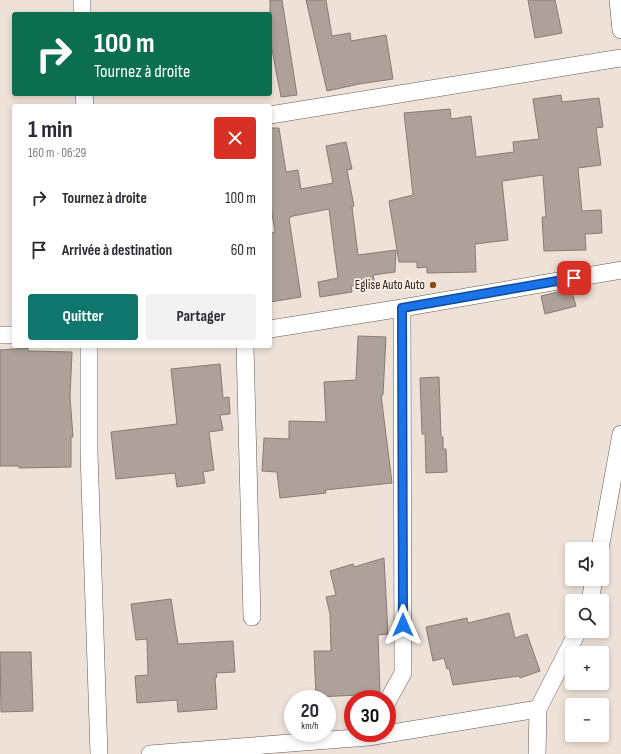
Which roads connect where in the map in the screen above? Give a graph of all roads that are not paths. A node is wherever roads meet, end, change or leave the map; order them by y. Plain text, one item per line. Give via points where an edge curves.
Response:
1 (82, 0) edge
2 (618, 0) edge
3 (82, 12) edge
4 (621, 30) edge
5 (621, 58) edge
6 (272, 115) edge
7 (621, 270) edge
8 (402, 308) junction
9 (272, 329) edge
10 (0, 335) edge
11 (12, 335) edge
12 (88, 348) edge
13 (245, 348) edge
14 (621, 434) edge
15 (601, 542) edge
16 (252, 617) dead end
17 (574, 638) edge
18 (394, 690) edge
19 (538, 709) junction
20 (396, 731) edge
21 (344, 741) edge
22 (319, 747) edge
23 (99, 754) edge
24 (150, 754) edge
25 (537, 754) edge

1 - 3 street
2 - 4 street
5 - 6 street
7 - 8 street
8 - 9 street
8 - 18 street via 403,673
10 - 11 street
12 - 23 street
13 - 16 street
14 - 15 street
17 - 19 street
19 - 20 street
19 - 25 street
21 - 22 street
22 - 24 street

